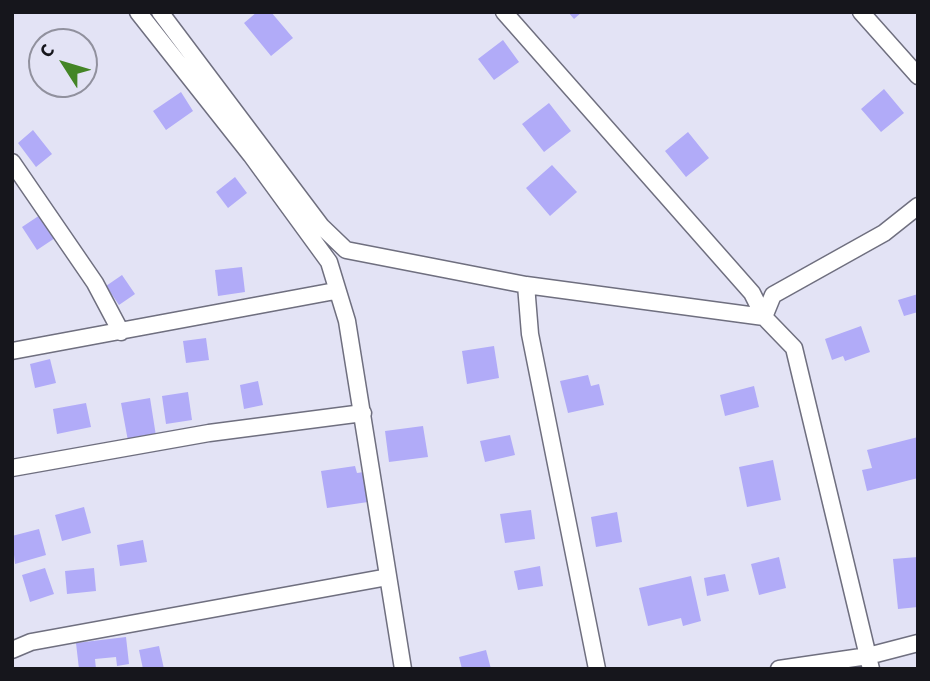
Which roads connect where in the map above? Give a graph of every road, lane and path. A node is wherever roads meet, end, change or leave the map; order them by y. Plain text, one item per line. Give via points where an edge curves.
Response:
1 (138, 12) edge
2 (160, 12) edge
3 (503, 12) edge
4 (860, 12) edge
5 (918, 76) edge
6 (12, 162) edge
7 (918, 206) edge
8 (526, 285) junction
9 (335, 290) junction
10 (764, 317) junction
11 (121, 332) junction
12 (12, 351) edge
13 (363, 413) junction
14 (12, 468) edge
15 (388, 577) junction
16 (918, 643) edge
17 (12, 650) edge
18 (870, 662) edge
19 (403, 669) edge
20 (597, 669) edge
21 (779, 669) edge

1 - 9 lane via 329,262
2 - 8 lane via 321,226 346,250
3 - 10 lane via 752,293
4 - 5 lane
6 - 11 lane via 95,283
7 - 10 lane via 884,233 774,295
8 - 10 lane
8 - 20 lane via 530,334
9 - 11 lane
9 - 13 lane via 346,321
10 - 18 lane via 794,348
11 - 12 lane
13 - 14 lane via 209,433
13 - 15 lane
15 - 17 lane via 31,642
15 - 19 lane
16 - 18 lane
18 - 21 lane

